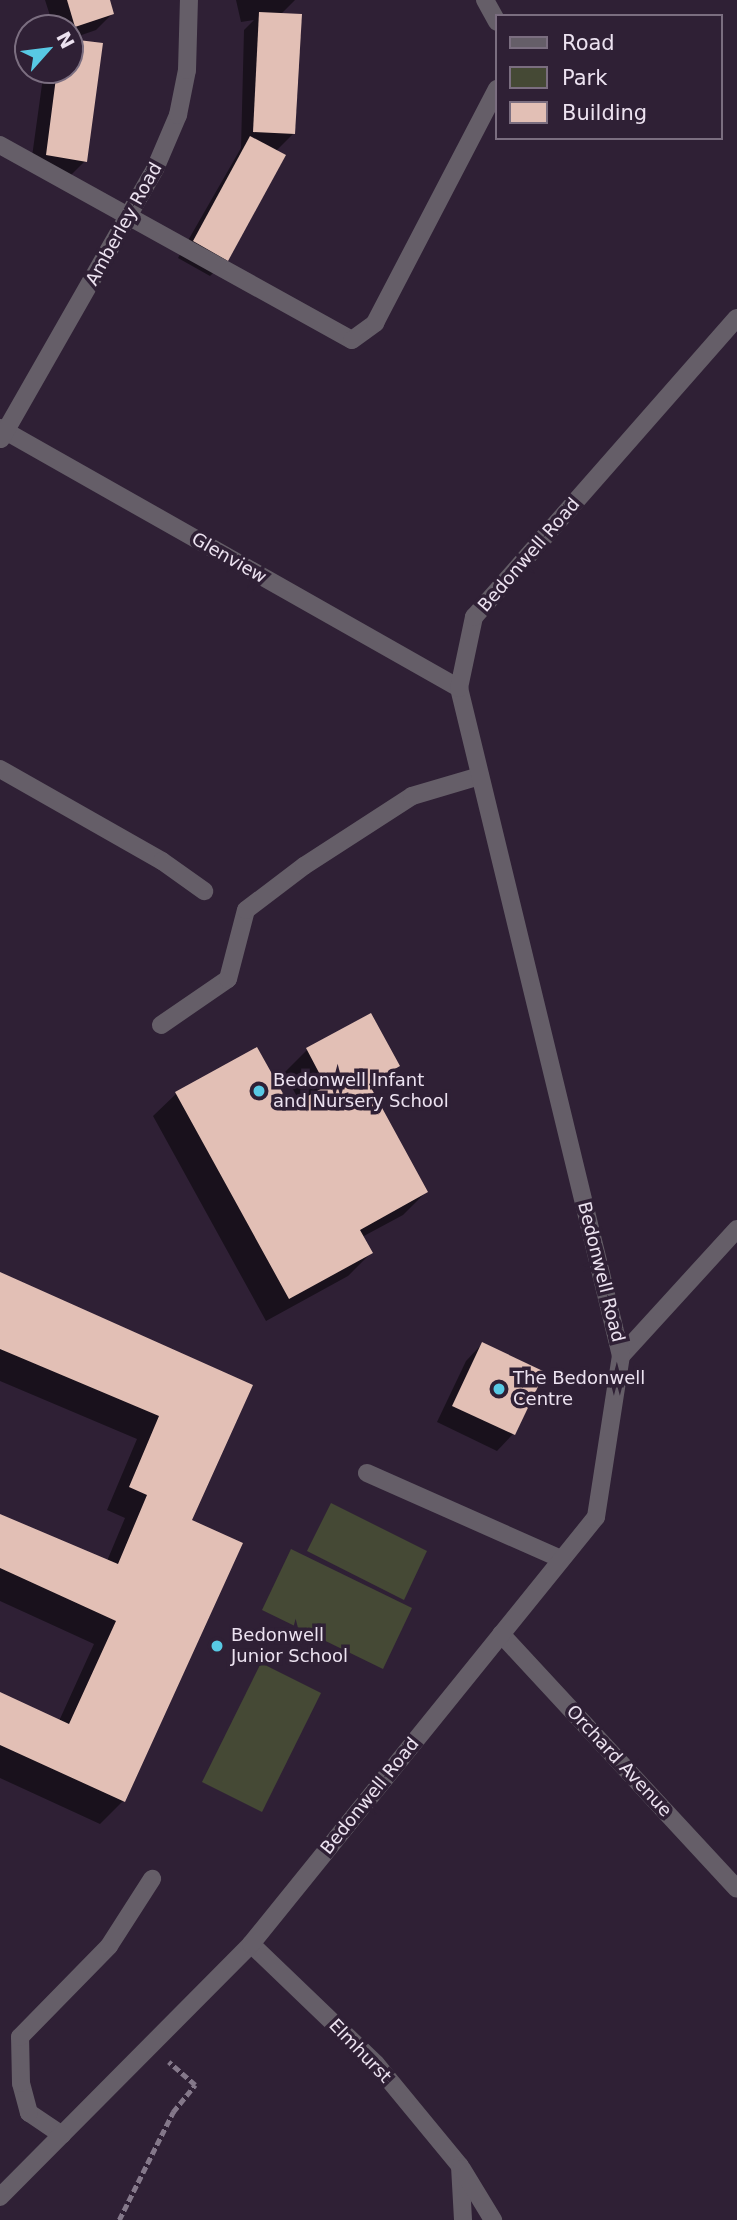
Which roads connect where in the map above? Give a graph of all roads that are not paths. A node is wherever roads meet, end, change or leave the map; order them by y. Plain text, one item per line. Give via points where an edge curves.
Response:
1 (190, 0) edge
2 (485, 0) edge
3 (496, 20) edge
4 (496, 91) edge
5 (0, 145) edge
6 (130, 217) junction
7 (737, 318) edge
8 (2, 433) edge
9 (459, 688) junction
10 (0, 769) edge
11 (481, 776) junction
12 (204, 891) dead end
13 (161, 1025) dead end
14 (737, 1228) edge
15 (621, 1356) junction
16 (367, 1474) dead end
17 (561, 1559) junction
18 (501, 1633) junction
19 (152, 1879) dead end
20 (737, 1889) edge
21 (251, 1944) junction
22 (62, 2135) junction
23 (460, 2166) junction
24 (0, 2197) edge
25 (463, 2220) edge
26 (493, 2220) edge

1 - 6 street, Amberley Road via 191,35 178,115
2 - 3 street
4 - 6 street via 375,323 352,340
5 - 6 street
6 - 8 street, Amberley Road
7 - 9 street, Bedonwell Road via 474,617
8 - 9 street, Glenview
9 - 11 street, Bedonwell Road
10 - 12 street via 162,860
11 - 13 street via 412,796 246,910 228,979
11 - 15 street, Bedonwell Road
14 - 15 street
15 - 17 street, Bedonwell Road via 596,1517
16 - 17 street
17 - 18 street, Bedonwell Road
18 - 20 street, Orchard Avenue
18 - 21 street, Bedonwell Road
19 - 22 street via 109,1946 20,2037 29,2113
21 - 22 street, Bedonwell Road
21 - 23 street, Elmhurst via 376,2063
22 - 24 street, Bedonwell Road
23 - 25 street
23 - 26 street, Elmhurst

